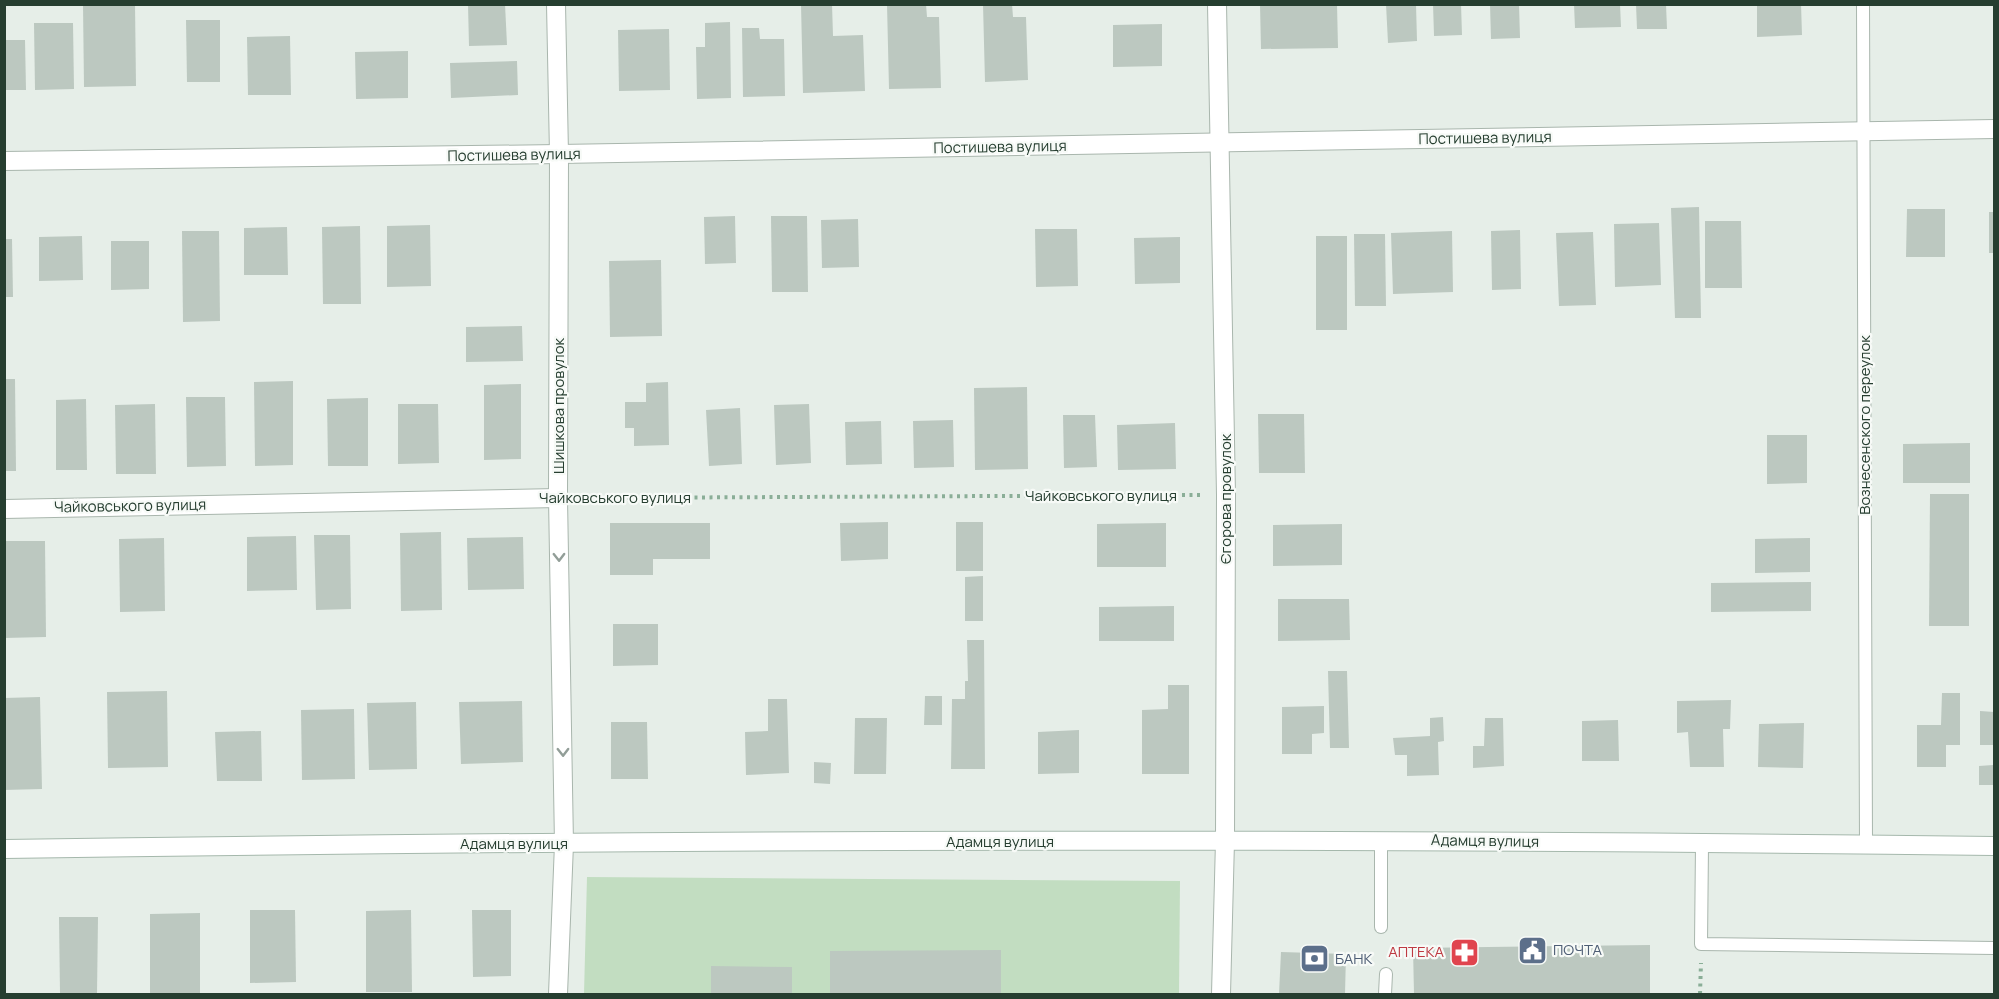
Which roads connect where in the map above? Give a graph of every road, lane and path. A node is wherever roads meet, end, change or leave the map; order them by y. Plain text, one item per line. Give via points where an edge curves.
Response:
1 (556, 4) edge
2 (1217, 4) edge
3 (1863, 4) edge
4 (1995, 129) edge
5 (1863, 131) junction
6 (1219, 143) junction
7 (559, 154) junction
8 (4, 161) edge
9 (1226, 495) junction
10 (558, 498) junction
11 (4, 509) edge
12 (1381, 840) junction
13 (1225, 841) junction
14 (564, 844) junction
15 (1702, 845) junction
16 (1866, 845) junction
17 (1995, 846) edge
18 (4, 849) edge
19 (1381, 927) dead end
20 (1701, 944) junction
21 (1995, 948) edge
22 (1386, 974) dead end
23 (558, 994) edge
24 (1221, 994) edge
25 (1385, 994) edge
26 (1700, 994) edge

1 - 7 street, Шишкова провулок
2 - 6 street, Єгорова провулок
3 - 5 lane, Вознесенского переулок
4 - 5 street, Постишева вулиця
5 - 6 street, Постишева вулиця
5 - 16 lane, Вознесенского переулок
6 - 7 street, Постишева вулиця
6 - 9 street, Єгорова провулок
7 - 8 street, Постишева вулиця
7 - 10 street, Шишкова провулок
9 - 10 path, Чайковського вулиця
9 - 13 street, Єгорова провулок
10 - 11 street, Чайковського вулиця
10 -> 14 street, Шишкова провулок
12 - 13 street, Адамця вулиця
12 - 15 street, Адамця вулиця
12 - 19 lane
13 - 14 street, Адамця вулиця
13 - 24 street, Єгорова провулок
14 - 18 street, Адамця вулиця
14 - 23 street, Шишкова провулок
15 - 16 street, Адамця вулиця
15 - 20 lane
16 - 17 street, Адамця вулиця
20 - 21 lane
20 - 26 path
22 - 25 lane

